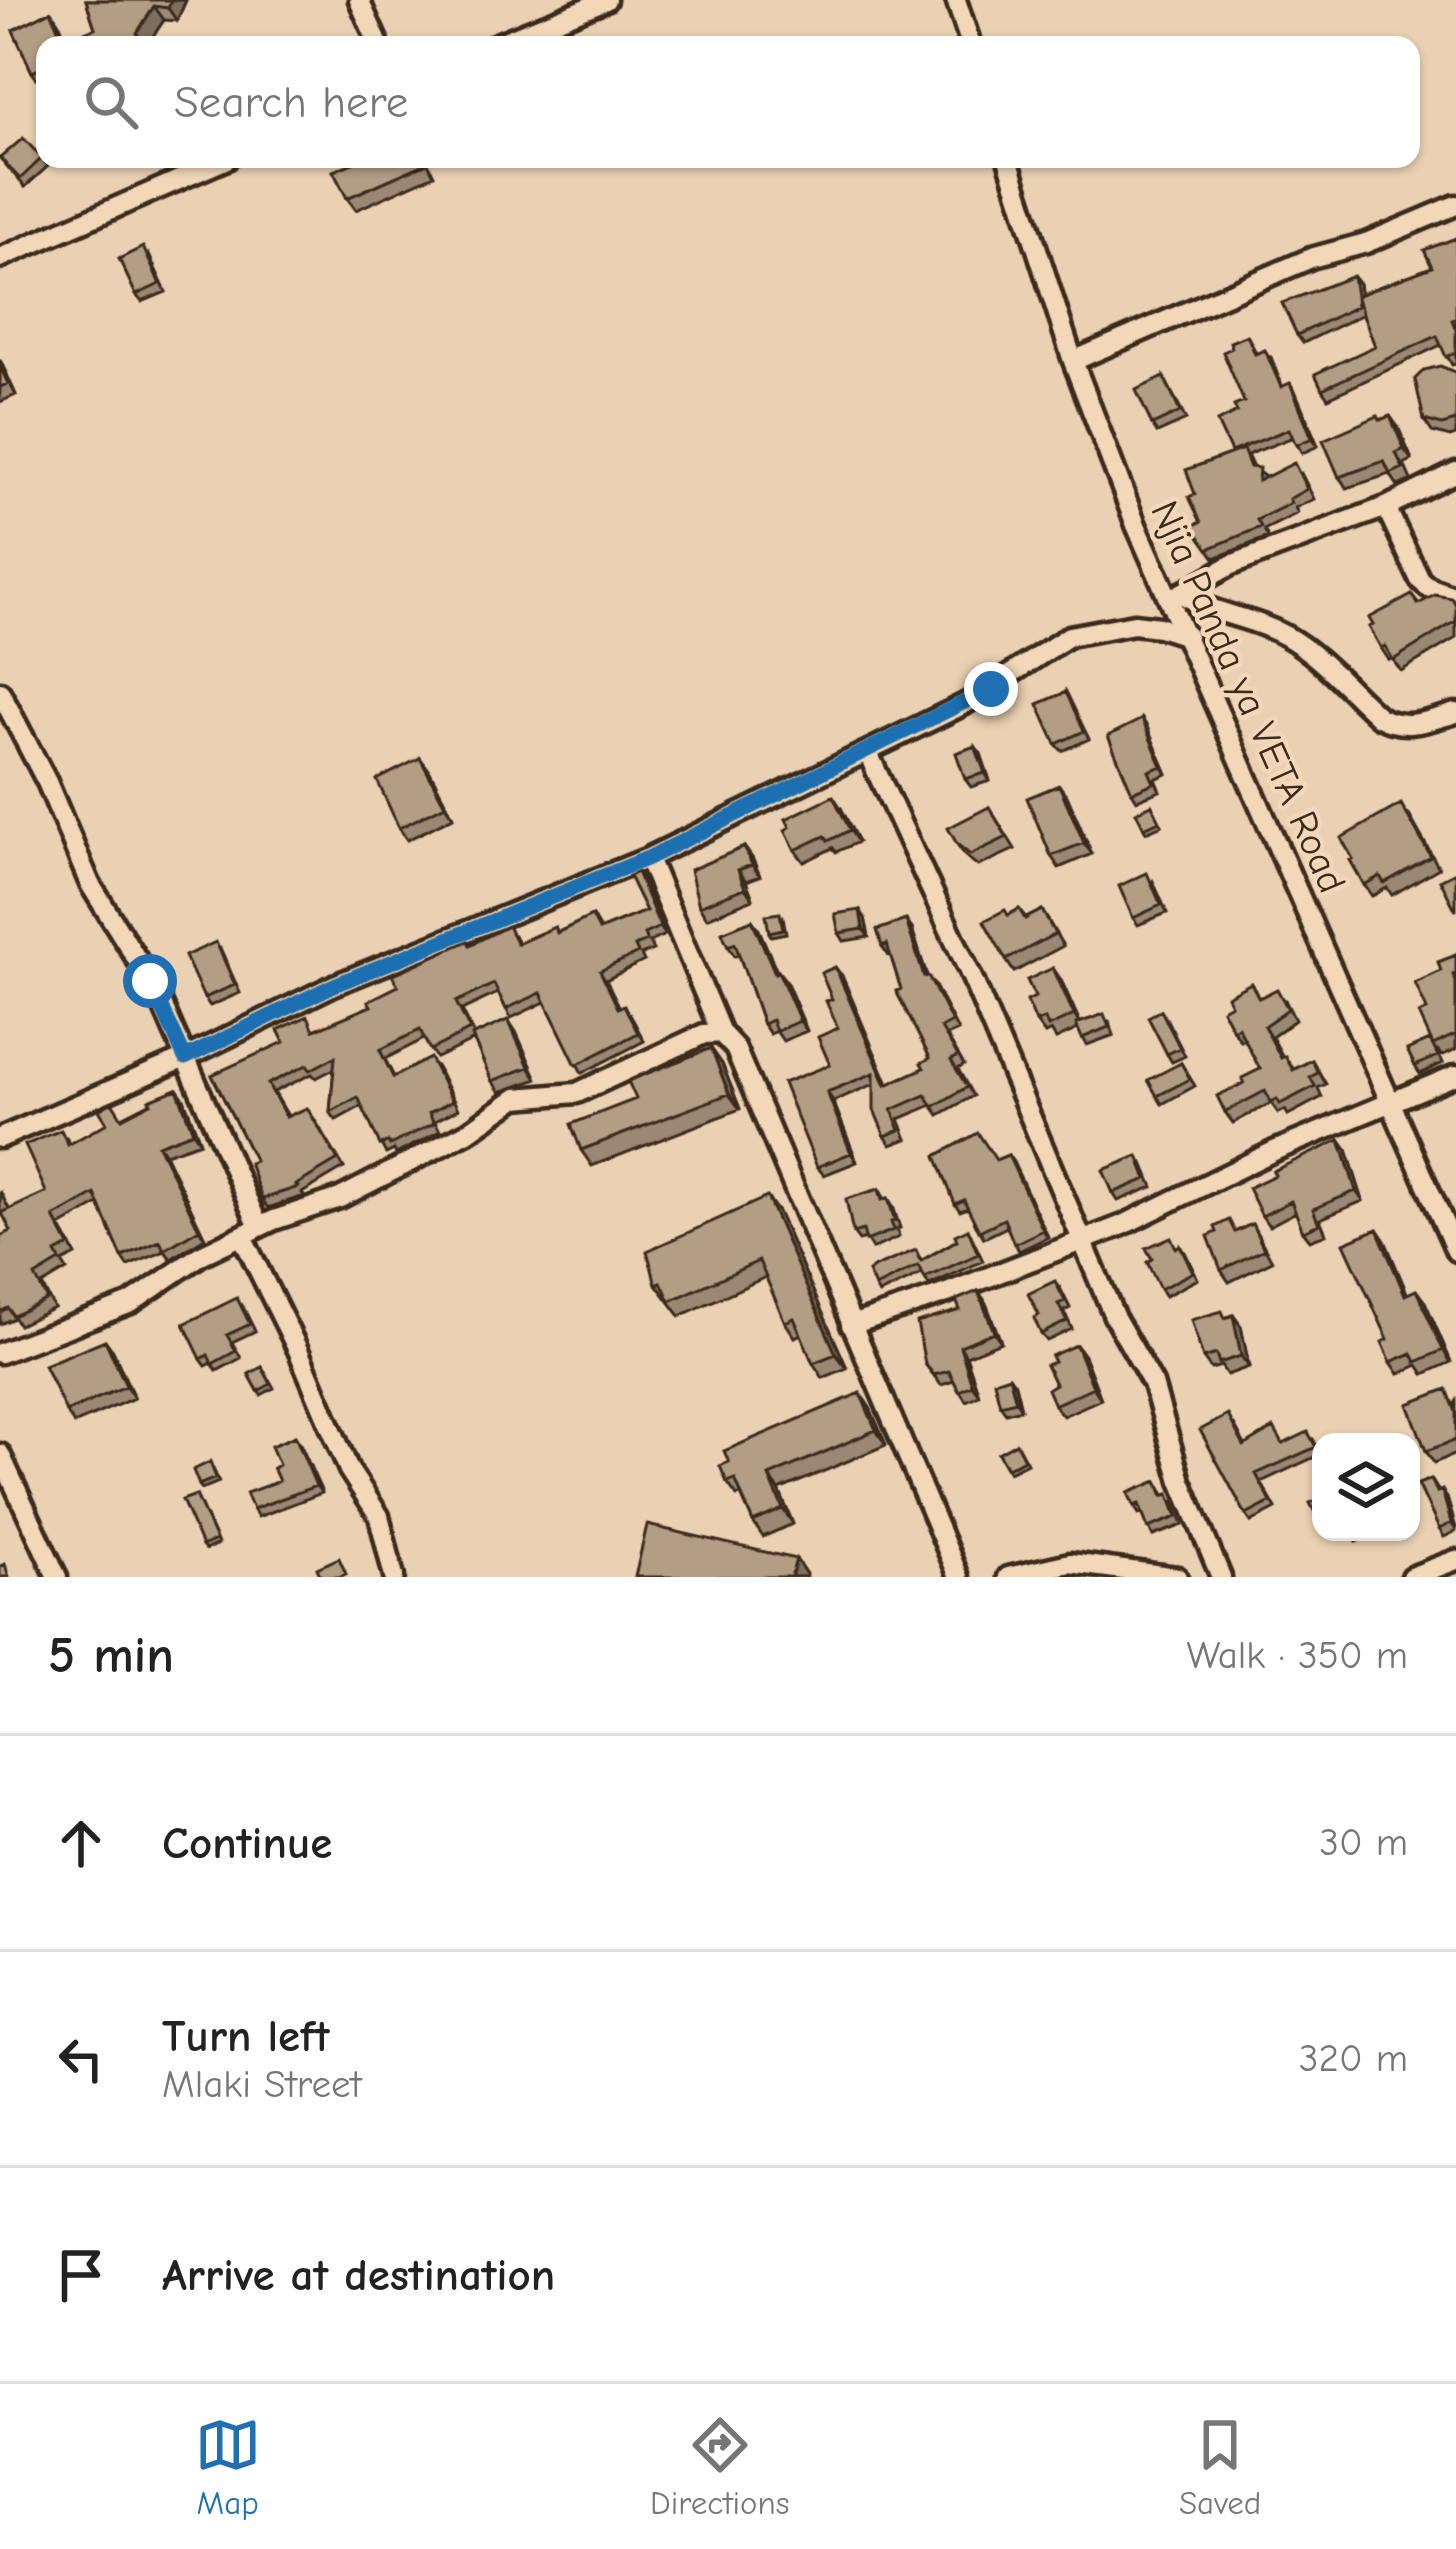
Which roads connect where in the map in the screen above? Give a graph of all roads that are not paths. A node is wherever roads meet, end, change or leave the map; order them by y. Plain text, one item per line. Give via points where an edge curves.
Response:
1 (358, 0) edge
2 (606, 0) edge
3 (956, 0) edge
4 (375, 36) edge
5 (516, 36) edge
6 (968, 36) edge
7 (206, 168) edge
8 (1011, 168) edge
9 (1456, 205) edge
10 (0, 258) edge
11 (1073, 361) junction
12 (1456, 472) edge
13 (1386, 507) junction
14 (1174, 596) junction
15 (1456, 597) edge
16 (1187, 636) junction
17 (0, 692) edge
18 (1456, 713) edge
19 (868, 753) junction
20 (648, 858) junction
21 (721, 1033) junction
22 (185, 1058) junction
23 (1456, 1075) edge
24 (1390, 1105) junction
25 (0, 1138) edge
26 (251, 1232) junction
27 (1082, 1239) junction
28 (1456, 1251) edge
29 (850, 1325) junction
30 (0, 1353) edge
31 (0, 1454) edge
32 (1456, 1560) edge
33 (56, 1577) edge
34 (394, 1577) edge
35 (959, 1577) edge
36 (1008, 1577) edge
37 (1178, 1577) edge
38 (1221, 1577) edge
39 (1412, 1577) edge

1 - 4 street
2 - 5 street
3 - 6 street
7 - 10 street
8 - 11 street, Njia Panda ya VETA Road
9 - 11 street
11 - 14 street, Njia Panda ya VETA Road
12 - 13 street
13 - 14 street via 1231,565
13 - 15 street via 1420,580
14 - 16 street, Njia Panda ya VETA Road
14 - 18 street via 1290,638 1394,724
16 - 19 street via 1146,624 1079,632
16 - 24 street, Njia Panda ya VETA Road
17 - 22 street via 90,884 156,990
19 - 20 street
19 - 27 street
20 - 21 street
20 - 22 street via 334,985
21 - 26 street via 578,1093 516,1098 340,1198
21 - 29 street via 736,1048
22 - 25 street
22 - 26 street
23 - 24 street
24 - 27 street
24 - 28 street, Njia Panda ya VETA Road
26 - 30 street via 131,1303
26 - 34 street via 349,1470 379,1516
27 - 29 street
27 - 38 street via 1153,1384
29 - 35 street
31 - 33 street
32 - 39 street
36 - 37 street via 1070,1562

